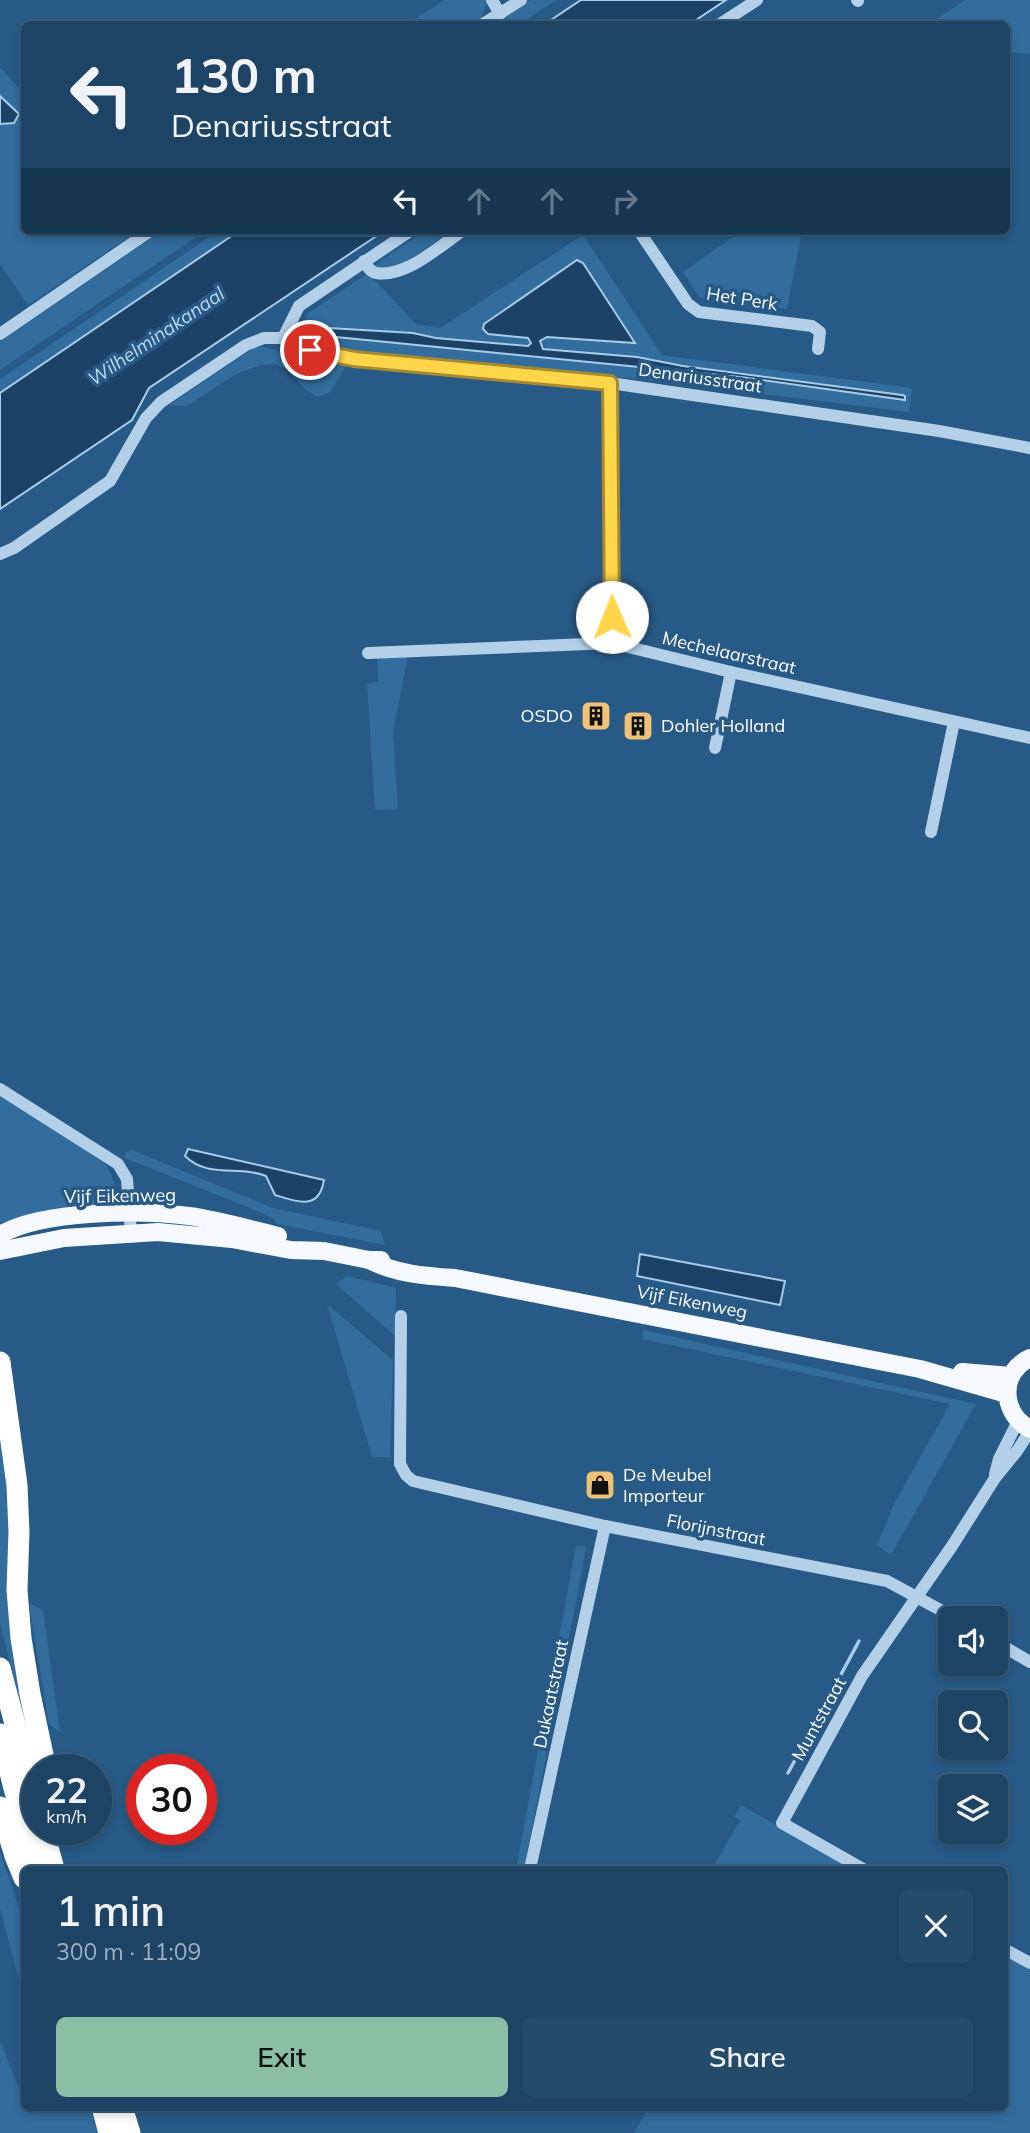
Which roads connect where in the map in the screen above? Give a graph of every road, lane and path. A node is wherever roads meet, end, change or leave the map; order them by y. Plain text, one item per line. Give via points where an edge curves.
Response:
1 (492, 0) edge
2 (757, 0) edge
3 (515, 2) edge
4 (500, 14) junction
5 (488, 21) edge
6 (725, 21) edge
7 (144, 235) edge
8 (404, 235) edge
9 (456, 235) edge
10 (642, 235) edge
11 (364, 261) junction
12 (0, 334) edge
13 (283, 338) junction
14 (818, 349) dead end
15 (610, 383) junction
16 (1030, 448) edge
17 (0, 554) edge
18 (612, 643) junction
19 (368, 653) dead end
20 (732, 672) junction
21 (954, 722) junction
22 (1030, 738) edge
23 (715, 748) dead end
24 (931, 832) dead end
25 (0, 1089) edge
26 (129, 1213) junction
27 (131, 1233) junction
28 (0, 1235) edge
29 (0, 1251) edge
30 (324, 1251) junction
31 (401, 1316) dead end
32 (1030, 1358) edge
33 (0, 1362) edge
34 (920, 1369) junction
35 (1011, 1376) junction
36 (1007, 1394) junction
37 (1026, 1427) edge
38 (605, 1525) junction
39 (917, 1595) junction
40 (938, 1608) edge
41 (1008, 1649) edge
42 (1030, 1662) edge
43 (0, 1668) edge
44 (0, 1734) edge
45 (23, 1754) edge
46 (43, 1754) edge
47 (0, 1807) edge
48 (47, 1845) edge
49 (61, 1845) edge
50 (34, 1866) edge
51 (53, 1866) edge
52 (65, 1866) edge
53 (531, 1866) edge
54 (858, 1866) edge
55 (21, 1871) edge
56 (1008, 1951) edge
57 (1030, 1963) edge
58 (103, 2111) edge
59 (123, 2111) edge
60 (109, 2133) edge
61 (130, 2133) edge

1 - 4 street
2 - 6 street
3 - 4 street
4 - 5 street
7 - 12 street
8 - 11 street
9 - 11 street via 405,270 376,273
10 - 14 street, Het Perk via 688,304 699,312 811,327 820,332
11 - 13 street via 299,306
13 - 15 street, Denariusstraat via 322,354 354,359
13 - 17 street via 253,341 161,402 146,418 110,481
15 - 16 street, Denariusstraat via 939,430
15 - 18 street
18 - 19 street, Mechelaarstraat
18 - 20 street, Mechelaarstraat
20 - 21 street, Mechelaarstraat
20 - 23 street
21 - 22 street, Mechelaarstraat
21 - 24 street
25 - 26 street via 118,1164 127,1179
26 - 27 street
26 - 28 main road, Vijf Eikenweg via 48,1220
26 - 30 main road, Vijf Eikenweg via 192,1216
27 - 29 main road, Vijf Eikenweg via 64,1238
27 - 30 main road, Vijf Eikenweg via 186,1234
30 - 34 main road, Vijf Eikenweg via 369,1260 390,1259 455,1278
31 - 38 street, Florijnstraat via 400,1464 405,1475 413,1482
32 - 35 main road
33 - 46 highway via 17,1485 22,1638
34 - 35 main road, Vijf Eikenweg
34 - 36 main road, Vijf Eikenweg
35 - 36 main road
36 - 37 main road via 1008,1404
37 - 39 street via 999,1459 995,1478
38 - 39 street, Florijnstraat via 887,1581
38 - 53 street, Dukaatstraat
39 - 40 street
39 - 54 street, Muntstraat via 862,1676 782,1823
41 - 42 street
43 - 45 highway
44 - 50 highway
47 - 55 highway
48 - 51 highway
49 - 52 highway
56 - 57 street
58 - 60 highway
59 - 61 highway

